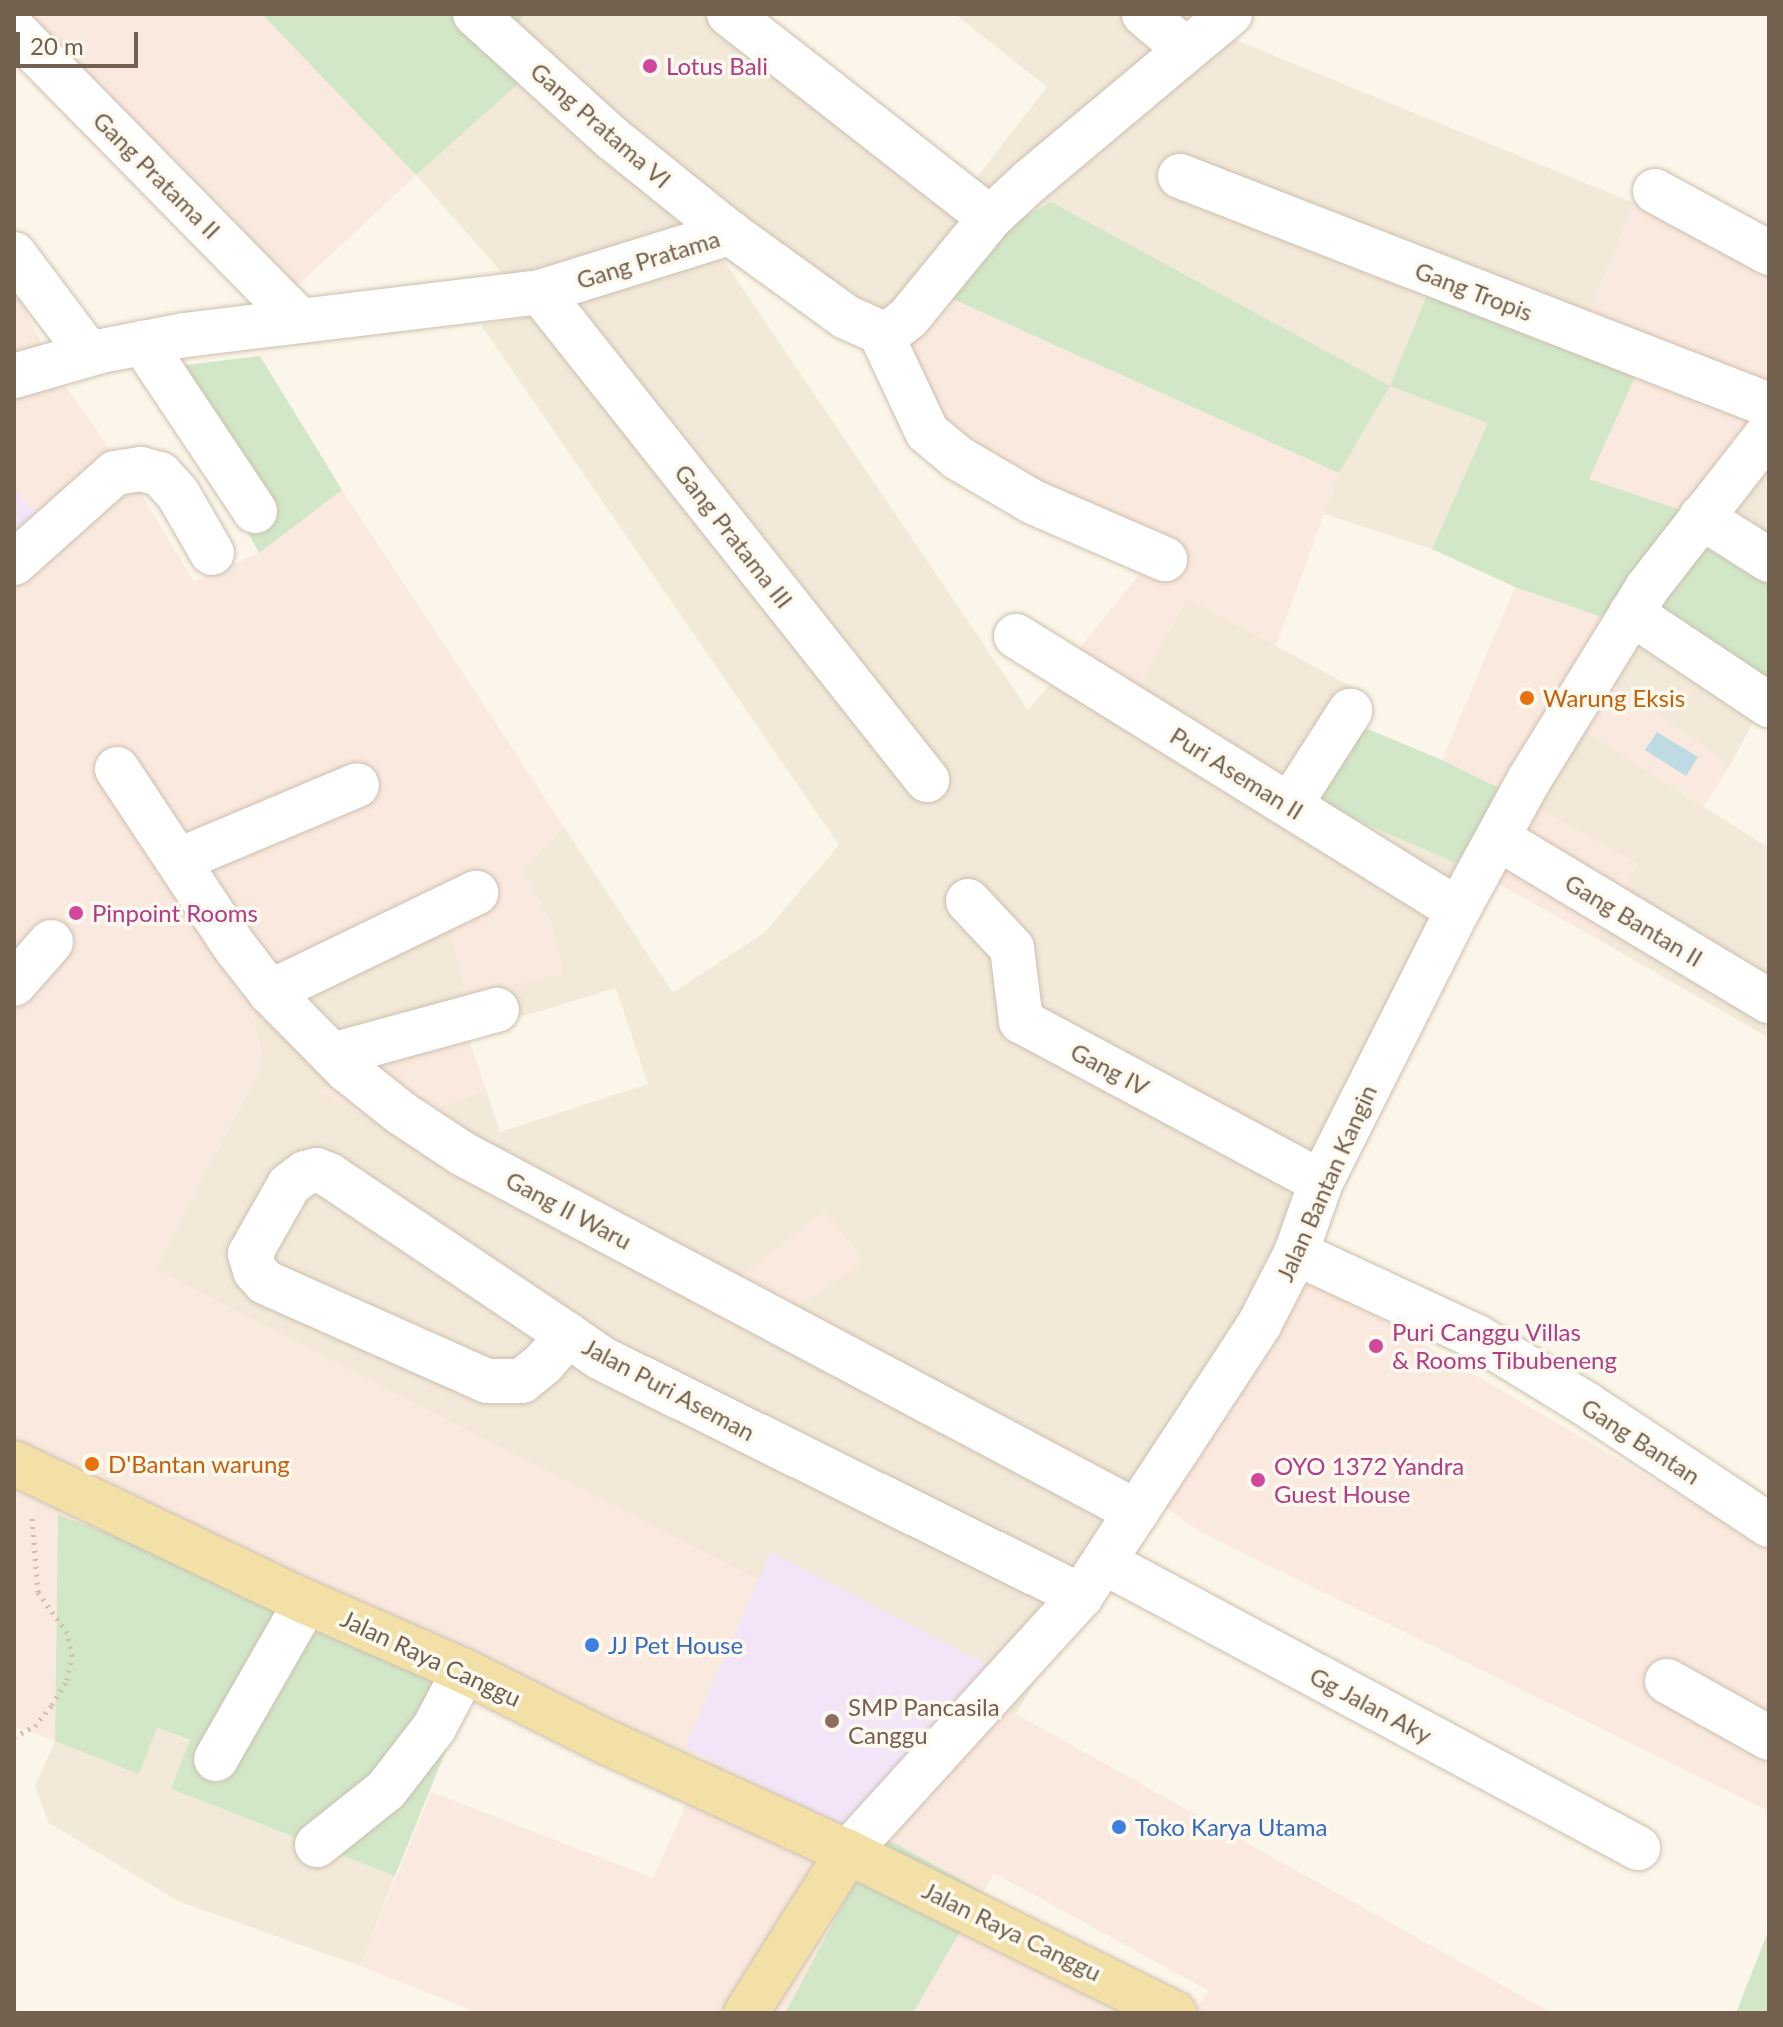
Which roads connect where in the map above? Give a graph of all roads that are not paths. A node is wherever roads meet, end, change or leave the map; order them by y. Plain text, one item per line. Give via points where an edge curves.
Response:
1 (475, 14) edge
2 (729, 14) edge
3 (1144, 14) edge
4 (1230, 14) edge
5 (14, 30) edge
6 (1185, 49) junction
7 (1180, 176) dead end
8 (1655, 191) dead end
9 (990, 218) junction
10 (730, 233) junction
11 (1769, 253) edge
12 (14, 254) edge
13 (540, 292) junction
14 (300, 321) junction
15 (880, 332) junction
16 (143, 343) junction
17 (89, 354) junction
18 (14, 376) edge
19 (1769, 405) edge
20 (1769, 432) edge
21 (255, 511) dead end
22 (1701, 517) junction
23 (212, 553) dead end
24 (1165, 559) dead end
25 (1769, 560) edge
26 (14, 563) edge
27 (1631, 613) junction
28 (1016, 636) dead end
29 (1769, 705) edge
30 (1350, 711) dead end
31 (117, 769) dead end
32 (927, 780) dead end
33 (357, 785) dead end
34 (1290, 805) junction
35 (1499, 839) junction
36 (179, 860) junction
37 (476, 893) dead end
38 (968, 901) dead end
39 (1458, 910) junction
40 (51, 942) dead end
41 (14, 984) edge
42 (270, 992) junction
43 (1769, 1001) edge
44 (497, 1010) dead end
45 (332, 1055) junction
46 (1321, 1182) junction
47 (1296, 1253) junction
48 (568, 1335) junction
49 (33, 1472) edge
50 (1137, 1512) junction
51 (1769, 1525) edge
52 (1093, 1579) junction
53 (306, 1602) junction
54 (464, 1671) junction
55 (1667, 1681) dead end
56 (1769, 1738) edge
57 (216, 1759) dead end
58 (317, 1845) dead end
59 (1638, 1848) dead end
60 (848, 1852) junction
61 (746, 2013) edge
62 (1174, 2013) edge

1 - 10 street, Gang Pratama VI via 613,139
2 - 9 street
3 - 6 street
4 - 6 street
5 - 14 street, Gang Pratama II
6 - 9 street
7 - 19 street, Gang Tropis
8 - 11 street
9 - 15 street via 909,317 893,330
10 - 13 street, Gang Pratama
10 - 15 street, Gang Pratama via 846,317
12 - 17 street
13 - 14 street, Gang Pratama
13 - 32 street, Gang Pratama III
14 - 16 street, Gang Pratama
15 - 24 street via 927,432 958,458 1033,502
16 - 17 street, Gang Pratama
16 - 21 street
17 - 18 street, Gang Pratama
20 - 22 street, Jalan Bantan Kangin
22 - 25 street
22 - 27 street, Jalan Bantan Kangin
23 - 26 street via 178,494 160,474 141,469 115,473
27 - 29 street
27 - 35 street, Jalan Bantan Kangin
28 - 34 street, Puri Aseman II
30 - 34 street
31 - 36 street, Gang II Waru
33 - 36 street
34 - 39 street, Puri Aseman II
35 - 39 street, Jalan Bantan Kangin
35 - 43 street, Gang Bantan II
36 - 42 street, Gang II Waru
37 - 42 street
38 - 46 street, Gang IV via 1012,948 1021,1021
39 - 46 street, Jalan Bantan Kangin
40 - 41 street
42 - 45 street, Gang II Waru
44 - 45 street
45 - 50 street, Gang II Waru via 401,1113 463,1154
46 - 47 street, Jalan Bantan Kangin
47 - 50 street, Jalan Bantan Kangin via 1260,1323
47 - 51 street, Gang Bantan via 1477,1337
48 - 48 street, Jalan Puri Aseman via 522,1381 487,1381 265,1282 250,1254 289,1185 317,1170
48 - 52 street, Jalan Puri Aseman via 601,1358
49 - 53 main road, Jalan Raya Canggu
50 - 52 street, Jalan Bantan Kangin
52 - 59 street, Gg Jalan Aky
52 - 60 street, Jalan Bantan Kangin
53 - 54 main road, Jalan Raya Canggu
53 - 57 street
54 - 58 street via 434,1728 386,1790
54 - 60 main road, Jalan Raya Canggu
55 - 56 street
60 - 61 main road
60 - 62 main road, Jalan Raya Canggu

